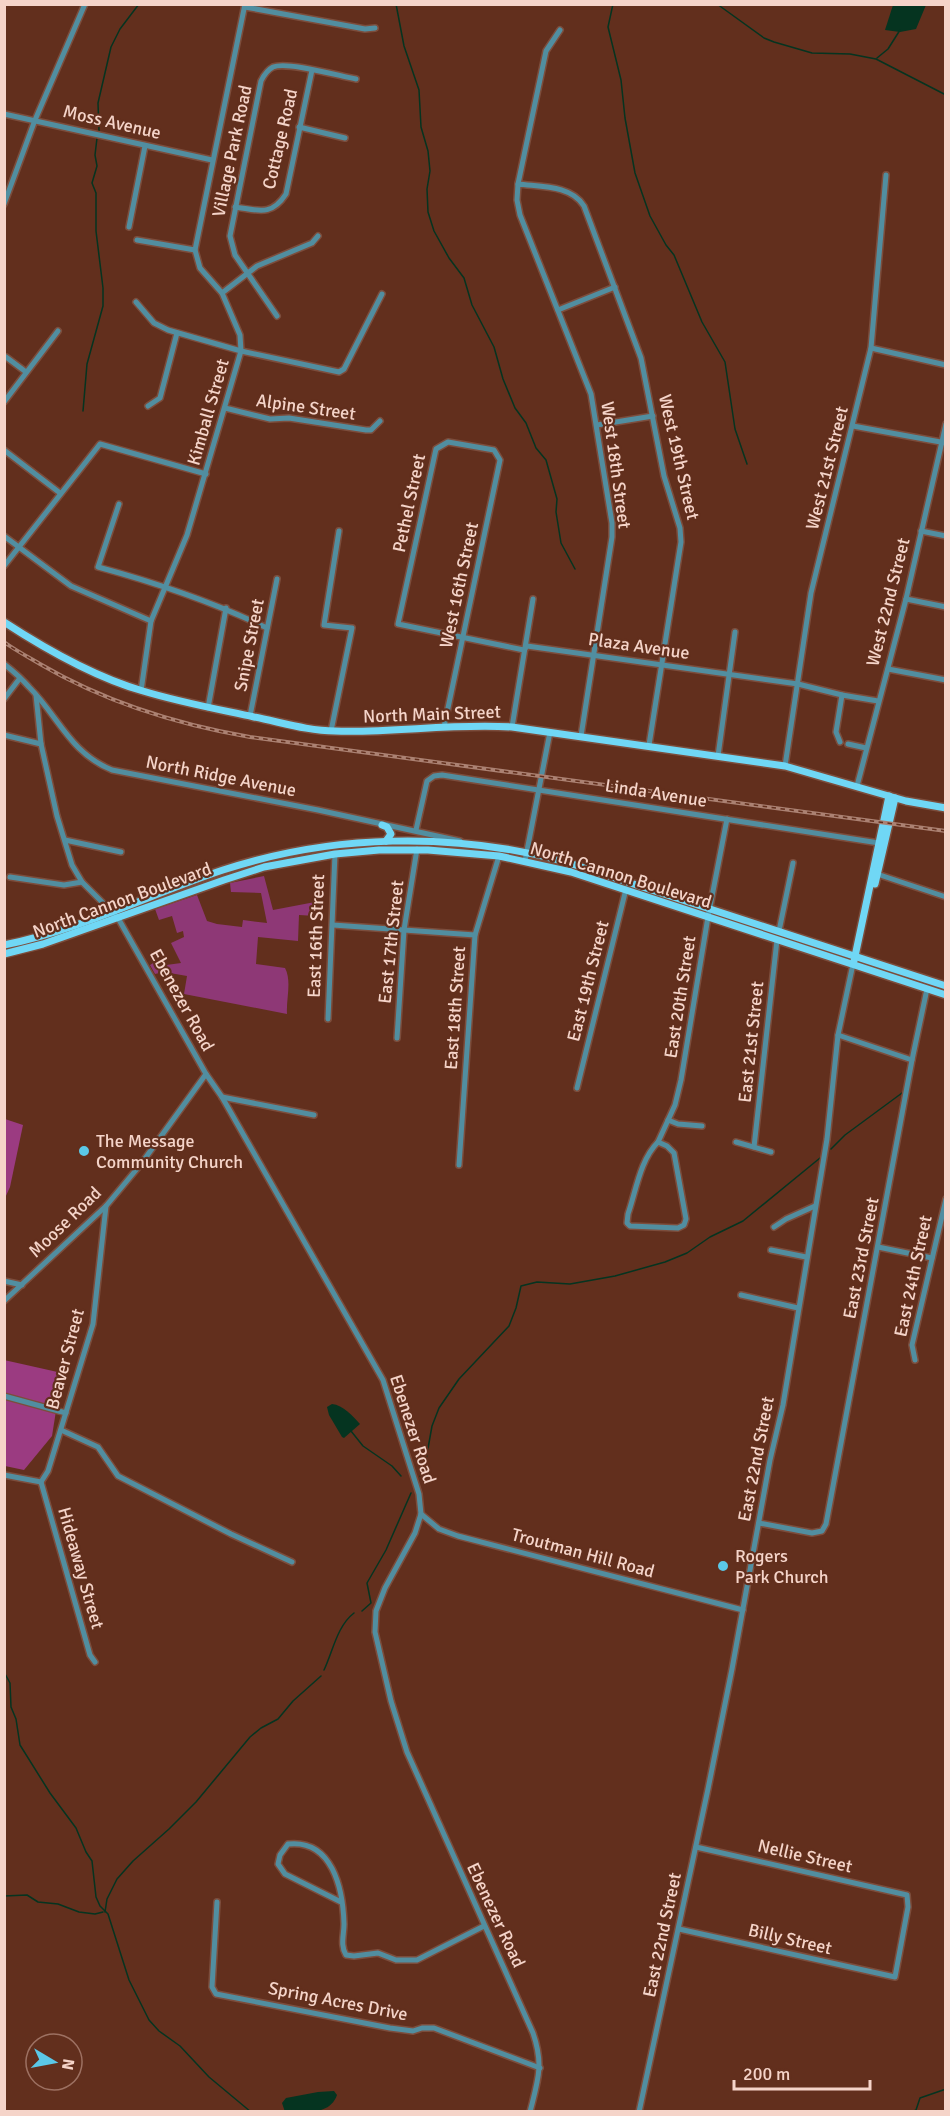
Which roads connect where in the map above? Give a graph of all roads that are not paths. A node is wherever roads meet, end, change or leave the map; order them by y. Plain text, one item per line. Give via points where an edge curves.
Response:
1 (85, 4) edge
2 (245, 6) edge
3 (375, 28) dead end
4 (560, 30) dead end
5 (312, 70) junction
6 (356, 79) dead end
7 (4, 114) edge
8 (35, 120) junction
9 (299, 127) junction
10 (345, 138) dead end
11 (145, 146) junction
12 (212, 160) junction
13 (886, 176) dead end
14 (4, 178) edge
15 (13, 180) junction
16 (518, 184) junction
17 (4, 204) edge
18 (235, 207) junction
19 (129, 227) dead end
20 (318, 236) dead end
21 (137, 240) dead end
22 (195, 250) junction
23 (247, 275) junction
24 (615, 287) junction
25 (222, 293) junction
26 (381, 294) dead end
27 (136, 302) dead end
28 (558, 310) junction
29 (277, 316) dead end
30 (58, 331) dead end
31 (177, 333) junction
32 (871, 348) junction
33 (241, 351) junction
34 (6, 357) dead end
35 (945, 365) edge
36 (26, 372) junction
37 (4, 402) edge
38 (148, 406) dead end
39 (225, 408) junction
40 (652, 416) junction
41 (380, 421) dead end
42 (945, 423) edge
43 (597, 425) junction
44 (853, 426) junction
45 (943, 443) edge
46 (4, 450) edge
47 (494, 450) joint
48 (206, 474) junction
49 (60, 493) junction
50 (119, 504) dead end
51 (339, 531) dead end
52 (921, 531) junction
53 (945, 536) edge
54 (4, 537) edge
55 (19, 547) junction
56 (4, 566) edge
57 (277, 579) dead end
58 (166, 586) junction
59 (533, 599) dead end
60 (906, 599) junction
61 (945, 607) edge
62 (226, 608) junction
63 (151, 621) junction
64 (4, 622) edge
65 (398, 624) joint
66 (267, 628) junction
67 (735, 632) dead end
68 (463, 638) junction
69 (525, 650) junction
70 (594, 655) junction
71 (4, 664) edge
72 (661, 665) junction
73 (888, 669) junction
74 (729, 674) junction
75 (20, 678) junction
76 (945, 680) edge
77 (798, 684) junction
78 (141, 691) junction
79 (36, 695) junction
80 (842, 695) junction
81 (4, 699) edge
82 (878, 701) junction
83 (208, 708) junction
84 (250, 716) junction
85 (444, 727) junction
86 (512, 727) junction
87 (331, 731) junction
88 (550, 732) junction
89 (4, 735) edge
90 (581, 736) junction
91 (840, 742) dead end
92 (41, 744) junction
93 (848, 744) dead end
94 (650, 745) junction
95 (866, 748) junction
96 (718, 756) junction
97 (785, 766) junction
98 (857, 786) junction
99 (539, 790) junction
100 (892, 797) junction
101 (945, 808) edge
102 (727, 819) junction
103 (382, 825) junction
104 (416, 830) junction
105 (64, 840) junction
106 (386, 841) junction
107 (879, 843) junction
108 (473, 844) junction
109 (417, 849) junction
110 (122, 852) dead end
111 (527, 852) junction
112 (335, 854) junction
113 (499, 856) junction
114 (525, 861) junction
115 (793, 863) dead end
116 (875, 873) junction
117 (10, 877) dead end
118 (629, 881) junction
119 (82, 882) junction
120 (626, 890) junction
121 (945, 897) edge
122 (710, 908) junction
123 (111, 911) junction
124 (708, 917) junction
125 (118, 918) junction
126 (333, 925) junction
127 (404, 930) junction
128 (779, 931) junction
129 (475, 935) junction
130 (777, 940) junction
131 (4, 945) edge
132 (4, 954) edge
133 (854, 960) junction
134 (945, 986) edge
135 (927, 989) junction
136 (945, 995) edge
137 (328, 1019) dead end
138 (838, 1035) junction
139 (397, 1038) dead end
140 (912, 1060) junction
141 (206, 1074) junction
142 (577, 1088) dead end
143 (222, 1097) junction
144 (314, 1115) dead end
145 (668, 1120) junction
146 (702, 1126) dead end
147 (658, 1142) junction
148 (736, 1142) dead end
149 (754, 1148) junction
150 (771, 1152) dead end
151 (459, 1165) dead end
152 (945, 1199) edge
153 (106, 1206) junction
154 (815, 1206) junction
155 (774, 1227) dead end
156 (878, 1247) junction
157 (771, 1250) dead end
158 (806, 1257) junction
159 (932, 1258) junction
160 (4, 1281) edge
161 (22, 1285) junction
162 (741, 1295) dead end
163 (4, 1301) edge
164 (798, 1308) junction
165 (915, 1360) dead end
166 (4, 1396) edge
167 (66, 1413) junction
168 (61, 1430) junction
169 (4, 1475) edge
170 (41, 1482) junction
171 (421, 1514) junction
172 (759, 1523) junction
173 (292, 1562) dead end
174 (743, 1610) junction
175 (95, 1662) dead end
176 (696, 1847) junction
177 (217, 1902) dead end
178 (341, 1902) junction
179 (484, 1926) junction
180 (679, 1929) junction
181 (895, 1977) joint
182 (540, 2068) junction
183 (530, 2112) edge
184 (639, 2112) edge

1 - 8 street
2 - 3 street
2 - 12 street
4 - 16 street, West 18th Street via 546,51
5 - 6 street, Village Park Road
5 - 9 street, Cottage Road
5 - 18 street, Village Park Road via 278,65 271,67 261,81
7 - 8 street, Moss Avenue
8 - 11 street, Moss Avenue
8 - 15 street
9 - 10 street
9 - 18 street, Cottage Road via 286,194 278,205 262,211
11 - 12 street, Moss Avenue
11 - 19 street
12 - 22 street
13 - 32 street, West 21st Street
14 - 15 street
15 - 17 street
16 - 24 street, West 19th Street via 562,190 579,198
16 - 28 street, West 18th Street via 520,215
18 - 23 street, Village Park Road via 230,236 235,255
20 - 23 street via 312,243 257,266
21 - 22 street
22 - 25 street, Kimball Street via 200,268
23 - 25 street
23 - 29 street, Village Park Road
24 - 28 street
24 - 40 street, West 19th Street via 641,358
25 - 33 street, Kimball Street via 240,335
26 - 33 street via 342,371
27 - 31 street via 154,323
28 - 43 street, West 18th Street via 591,394
30 - 36 street
31 - 33 street
31 - 38 street via 160,398
32 - 35 street
32 - 44 street, West 21st Street
33 - 39 street, Kimball Street
34 - 36 street
36 - 37 street
39 - 41 street, Alpine Street via 270,419 289,418 371,430
39 - 48 street, Kimball Street
40 - 43 street
40 - 72 street, West 19th Street via 681,542
42 - 45 street, West 22nd Street
43 - 70 street, West 18th Street via 612,537
44 - 45 street
44 - 77 street, West 21st Street via 812,593
45 - 52 street, West 22nd Street
46 - 49 street
47 - 65 street, Pethel Street via 448,442 436,449
47 - 68 street, West 16th Street via 500,460
48 - 49 street via 100,444
48 - 58 street, Kimball Street
49 - 55 street
50 - 58 street via 98,567
51 - 87 street via 324,625 352,628
52 - 53 street
52 - 60 street, West 22nd Street
54 - 55 street
55 - 56 street
55 - 63 street via 70,586
57 - 66 street, Snipe Street
58 - 62 street
58 - 63 street, Kimball Street
59 - 69 street
60 - 61 street
60 - 73 street, West 22nd Street
62 - 66 street
62 - 83 street
63 - 78 street, Kimball Street
64 - 78 main road, North Main Street via 67,659
65 - 68 street, Plaza Avenue
66 - 84 street, Snipe Street
67 - 74 street
68 - 69 street, Plaza Avenue
68 - 85 street, West 16th Street
69 - 70 street, Plaza Avenue via 527,646
69 - 86 street
70 - 72 street, Plaza Avenue
70 - 90 street, West 18th Street
71 - 75 street, North Ridge Avenue
72 - 74 street, Plaza Avenue
72 - 94 street, West 19th Street
73 - 76 street
73 - 82 street, West 22nd Street
74 - 77 street, Plaza Avenue
74 - 96 street
75 - 79 street, North Ridge Avenue
75 - 81 street
77 - 80 street, Plaza Avenue
77 - 97 street, West 21st Street
78 - 83 main road, North Main Street
79 - 92 street, Ebenezer Road
79 - 103 street, North Ridge Avenue via 82,753 112,770
80 - 82 street, Plaza Avenue
80 - 91 street via 836,732
82 - 95 street, West 22nd Street
83 - 84 main road, North Main Street
84 - 87 main road, North Main Street
85 - 86 main road, North Main Street
85 - 87 main road, North Main Street
86 - 88 main road, North Main Street
88 - 90 main road, North Main Street
88 - 99 street
89 - 92 street
90 - 94 main road, North Main Street
92 - 105 street, Ebenezer Road
93 - 95 street
94 - 96 main road, North Main Street
95 - 98 street, West 22nd Street
96 - 97 main road, North Main Street
97 - 98 main road, North Main Street
98 - 100 main road, North Main Street
99 - 102 street, Linda Avenue
99 - 104 street, Linda Avenue via 442,775 429,778
99 - 111 street
100 - 101 main road, North Main Street
100 - 107 main road, East 22nd Street
100 - 116 main road, East 22nd Street
102 - 107 street, Linda Avenue
102 - 122 street, East 20th Street
103 - 104 street, North Ridge Avenue
103 - 106 main road via 391,834
104 - 108 street, North Ridge Avenue
105 - 110 street
105 - 119 street, Ebenezer Road
106 - 108 main road, North Cannon Boulevard
106 - 123 main road, North Cannon Boulevard via 267,857
107 - 116 main road, East 22nd Street
108 - 111 main road, North Cannon Boulevard
109 - 112 main road, North Cannon Boulevard
109 - 113 main road, North Cannon Boulevard
109 - 127 street, East 17th Street
111 - 114 street
111 - 118 main road, North Cannon Boulevard
112 - 125 main road, North Cannon Boulevard via 257,869
112 - 126 street, East 16th Street
113 - 114 main road, North Cannon Boulevard
113 - 129 street, East 18th Street
114 - 120 main road, North Cannon Boulevard
115 - 128 street
116 - 121 street
116 - 133 main road, East 22nd Street
117 - 119 street via 64,885
118 - 120 street, East 19th Street
118 - 122 main road, North Cannon Boulevard
119 - 123 street, Ebenezer Road
120 - 124 main road, North Cannon Boulevard
120 - 142 street, East 19th Street
122 - 124 street, East 20th Street
122 - 128 main road, North Cannon Boulevard
123 - 125 street, Ebenezer Road
123 - 131 main road, North Cannon Boulevard
124 - 130 main road, North Cannon Boulevard
124 - 145 street, East 20th Street via 681,1080
125 - 132 main road, North Cannon Boulevard
125 - 141 street, Ebenezer Road
126 - 127 street
126 - 137 street, East 16th Street
127 - 129 street
127 - 139 street, East 17th Street
128 - 133 main road, North Cannon Boulevard
129 - 151 street, East 18th Street
130 - 133 main road, North Cannon Boulevard
130 - 149 street, East 21st Street
133 - 134 main road, North Cannon Boulevard
133 - 135 main road, North Cannon Boulevard
133 - 138 street, East 22nd Street
135 - 136 main road, North Cannon Boulevard
135 - 140 street, East 23rd Street
138 - 140 street
138 - 154 street, East 22nd Street
140 - 156 street, East 23rd Street
141 - 143 street, Ebenezer Road
141 - 153 street, Moose Road
143 - 144 street
143 - 171 street, Ebenezer Road via 383,1380 419,1494
145 - 146 street
145 - 147 street, East 20th Street
147 - 147 street, East 20th Street via 674,1153 686,1219 678,1227 630,1226 628,1214 644,1163
148 - 149 street
149 - 150 street
152 - 159 street, East 24th Street
153 - 161 street, Moose Road
153 - 167 street, Beaver Street via 93,1324
154 - 155 street
154 - 158 street, East 22nd Street
156 - 159 street
156 - 172 street, East 23rd Street via 822,1531 812,1533
157 - 158 street
158 - 164 street, East 22nd Street
159 - 165 street, East 24th Street via 912,1345
160 - 161 street
161 - 163 street, Moose Road
162 - 164 street
164 - 172 street, East 22nd Street
166 - 167 street
167 - 168 street, Beaver Street
168 - 170 street
168 - 173 street, Beaver Street via 98,1447 118,1476
169 - 170 street
170 - 175 street, Hideaway Street
171 - 174 street, Troutman Hill Road via 439,1529 458,1536
171 - 179 street, Ebenezer Road via 416,1533 376,1611 375,1632 407,1752
172 - 174 street, East 22nd Street
174 - 176 street, East 22nd Street
176 - 180 street, East 22nd Street
176 - 181 street, Nellie Street via 907,1895
177 - 182 street, Spring Acres Drive via 212,1987 216,1994 390,2028 434,2028
178 - 178 street via 337,1877 328,1860 301,1843 288,1844 278,1864 285,1874
178 - 179 street via 342,1949 346,1955 378,1953 396,1960 417,1960
179 - 182 street, Ebenezer Road via 533,2033
180 - 181 street, Billy Street
180 - 184 street, East 22nd Street
182 - 183 street, Ebenezer Road

